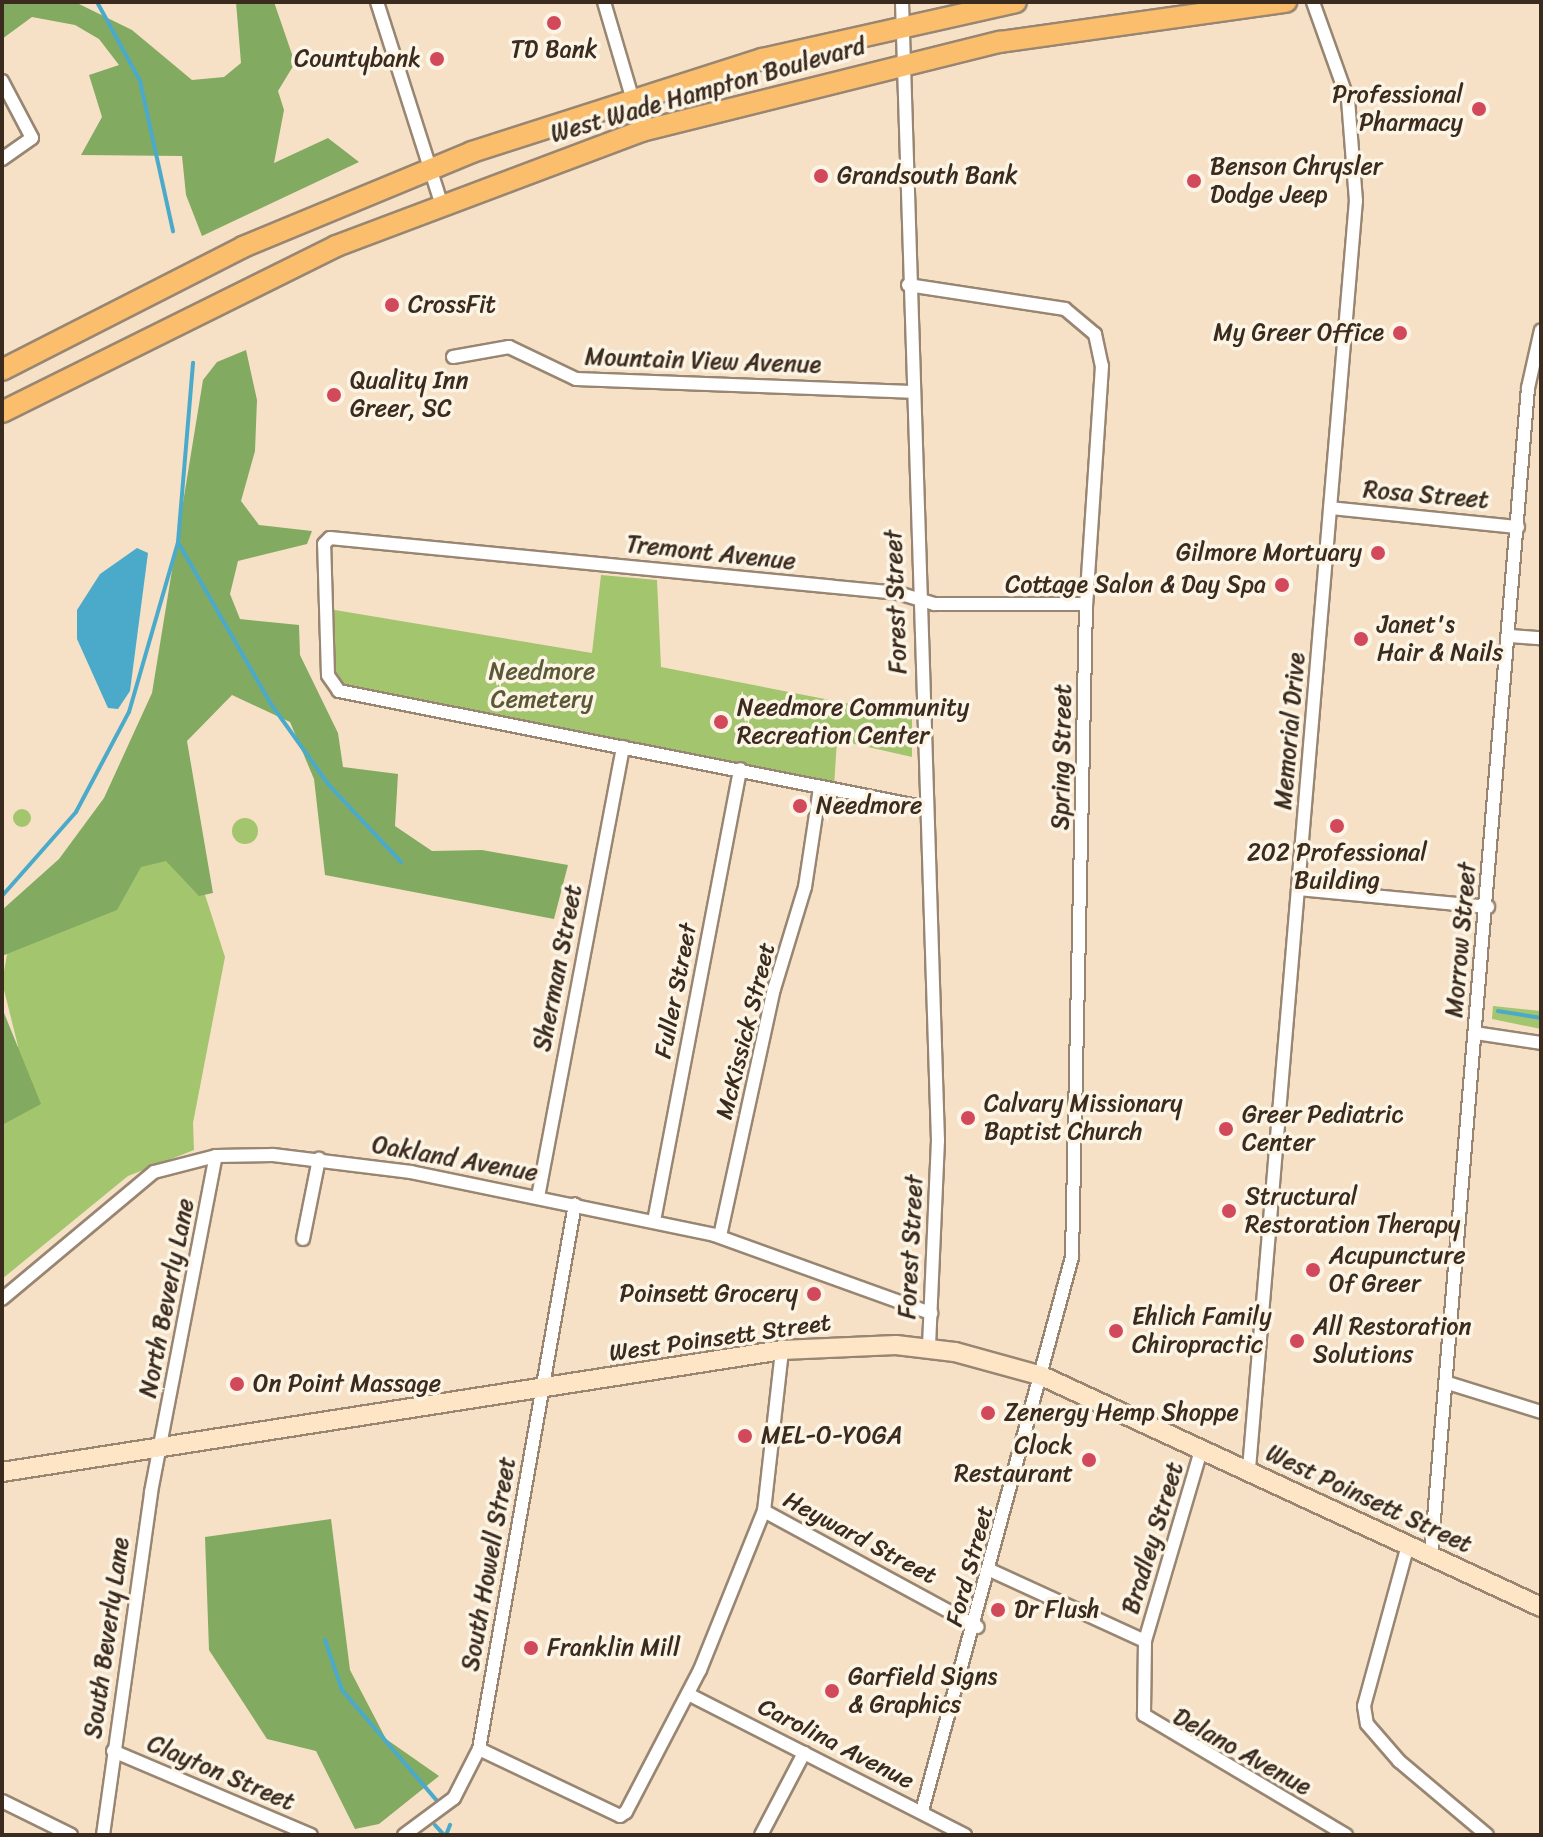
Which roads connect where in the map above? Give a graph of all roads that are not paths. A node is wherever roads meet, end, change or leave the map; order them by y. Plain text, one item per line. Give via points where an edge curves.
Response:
1 (377, 2) edge
2 (604, 2) edge
3 (902, 2) edge
4 (1016, 2) edge
5 (1286, 2) edge
6 (1313, 2) edge
7 (905, 44) junction
8 (2, 81) edge
9 (631, 96) junction
10 (642, 131) junction
11 (2, 159) edge
12 (428, 169) junction
13 (441, 203) junction
14 (321, 212) junction
15 (336, 246) junction
16 (908, 285) junction
17 (1541, 330) edge
18 (453, 357) dead end
19 (2, 370) edge
20 (912, 392) junction
21 (2, 412) edge
22 (1330, 508) junction
23 (1518, 527) junction
24 (917, 600) junction
25 (1086, 604) junction
26 (1509, 636) junction
27 (1541, 638) edge
28 (623, 747) junction
29 (740, 769) junction
30 (820, 788) junction
31 (927, 808) junction
32 (1299, 889) junction
33 (1488, 907) junction
34 (1475, 1033) junction
35 (1541, 1043) edge
36 (216, 1156) junction
37 (319, 1159) junction
38 (538, 1197) junction
39 (575, 1204) junction
40 (654, 1221) junction
41 (720, 1236) junction
42 (303, 1239) dead end
43 (2, 1299) edge
44 (931, 1313) junction
45 (929, 1349) junction
46 (782, 1350) junction
47 (1042, 1376) junction
48 (1448, 1383) junction
49 (543, 1387) junction
50 (1541, 1412) edge
51 (161, 1447) junction
52 (1202, 1447) junction
53 (1249, 1469) junction
54 (2, 1472) edge
55 (764, 1511) junction
56 (1408, 1545) junction
57 (1431, 1555) junction
58 (992, 1571) junction
59 (1541, 1607) edge
60 (978, 1627) junction
61 (1145, 1641) junction
62 (688, 1694) junction
63 (479, 1749) junction
64 (113, 1751) junction
65 (804, 1753) junction
66 (2, 1801) edge
67 (922, 1811) junction
68 (71, 1835) edge
69 (103, 1835) edge
70 (311, 1835) edge
71 (404, 1835) edge
72 (761, 1835) edge
73 (965, 1835) edge
74 (1346, 1835) edge
75 (1487, 1835) edge

1 - 12 street
2 - 9 street
3 - 7 street, Forest Street
4 - 7 main road, West Wade Hampton Boulevard
5 - 7 main road, West Wade Hampton Boulevard
6 - 22 street, Memorial Drive via 1348,100 1357,174
7 - 9 main road, West Wade Hampton Boulevard
7 - 10 main road, West Wade Hampton Boulevard
7 - 16 street, Forest Street
8 - 11 street via 32,138
9 - 10 street
9 - 12 main road, West Wade Hampton Boulevard
10 - 13 main road, West Wade Hampton Boulevard
12 - 13 street
12 - 14 main road, West Wade Hampton Boulevard
13 - 15 main road, West Wade Hampton Boulevard
14 - 15 main road
14 - 19 main road, West Wade Hampton Boulevard
15 - 21 main road, West Wade Hampton Boulevard
16 - 20 street, Forest Street
16 - 25 street, Spring Street via 1065,309 1095,334 1102,387
17 - 23 street, Morrow Street via 1528,388
18 - 20 street, Mountain View Avenue via 509,347 576,379
20 - 24 street, Forest Street
22 - 23 street, Rosa Street
22 - 32 street, Memorial Drive
23 - 26 street, Morrow Street
24 - 25 street, Tremont Avenue
24 - 28 street, Tremont Avenue via 330,538 323,550 323,602 328,675 339,691
24 - 31 street, Forest Street
25 - 47 street, Spring Street via 1072,1257
26 - 27 street
26 - 33 street, Morrow Street
28 - 29 street
28 - 38 street, Sherman Street
29 - 30 street
29 - 40 street, Fuller Street
30 - 31 street
30 - 41 street, McKissick Street via 805,887 774,989
31 - 44 street, Forest Street via 938,1140
32 - 33 street
32 - 53 street, Memorial Drive
33 - 34 street, Morrow Street
34 - 35 street
34 - 48 street, Morrow Street
36 - 37 street, Oakland Avenue
36 - 43 street, Oakland Avenue via 173,1164 132,1185
36 - 51 street, North Beverly Lane
37 - 38 street, Oakland Avenue
37 - 42 street
38 - 39 street, Oakland Avenue
39 - 40 street, Oakland Avenue
39 - 49 street, South Howell Street
40 - 41 street, Oakland Avenue
41 - 44 street, Oakland Avenue
44 - 45 street, Forest Street
45 - 46 main road, West Poinsett Street
45 - 47 main road, West Poinsett Street
46 - 49 main road, West Poinsett Street
46 - 55 street
47 - 52 main road, West Poinsett Street
47 - 58 street, Ford Street
48 - 50 street
48 - 57 street, Morrow Street
49 - 51 main road, West Poinsett Street
49 - 63 street, South Howell Street
51 - 54 main road, West Poinsett Street
51 - 64 street, South Beverly Lane
52 - 53 main road, West Poinsett Street
52 - 61 street, Bradley Street
53 - 56 main road, West Poinsett Street
55 - 60 street, Heyward Street
55 - 62 street
56 - 57 main road, West Poinsett Street
56 - 75 street via 1364,1706 1367,1724 1399,1761
57 - 59 main road, West Poinsett Street
58 - 60 street, Ford Street
58 - 61 street
60 - 67 street, Ford Street
61 - 74 street, Delano Avenue via 1143,1708 1150,1725
62 - 63 street via 620,1816
62 - 65 street, Carolina Avenue
63 - 71 street via 454,1798
64 - 69 street, South Beverly Lane
64 - 70 street, Clayton Street
65 - 67 street, Carolina Avenue
65 - 72 street
66 - 68 street
67 - 73 street, Carolina Avenue

